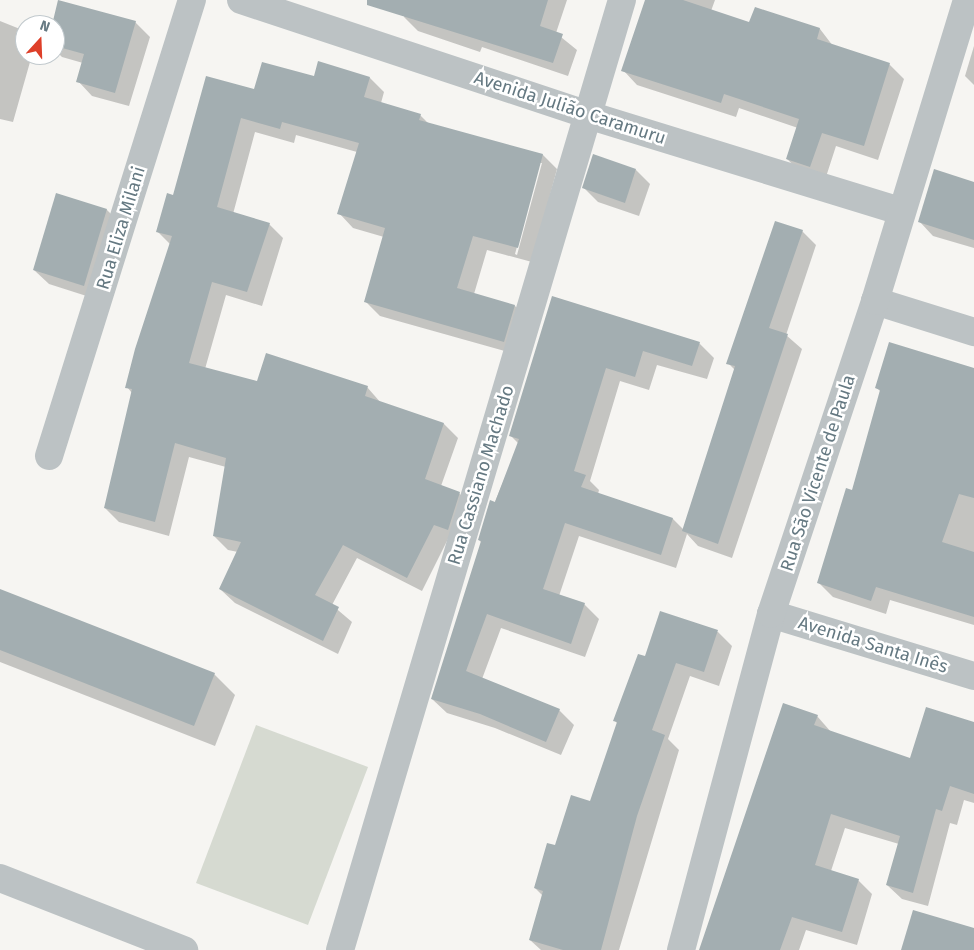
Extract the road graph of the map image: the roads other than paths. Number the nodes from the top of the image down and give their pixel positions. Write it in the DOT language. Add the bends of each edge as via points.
graph roads {
  1 [pos="192,0"];
  2 [pos="241,0"];
  3 [pos="622,0"];
  4 [pos="967,0"];
  5 [pos="588,115"];
  6 [pos="901,211"];
  7 [pos="875,301"];
  8 [pos="974,332"];
  9 [pos="49,456"];
  10 [pos="771,614"];
  11 [pos="974,676"];
  12 [pos="0,878"];
  13 [pos="184,950"];
  14 [pos="340,950"];
  15 [pos="681,950"];
  1 -- 9 [label="street, Rua Eliza Milani"];
  2 -- 5 [label="street, Avenida Julião Caramuru"];
  3 -- 5 [label="street, Rua Cassiano Machado"];
  4 -- 6 [label="street, Rua São Vicente de Paula"];
  5 -- 6 [label="street, Avenida Julião Caramuru"];
  5 -- 14 [label="street, Rua Cassiano Machado"];
  6 -- 7 [label="street, Rua São Vicente de Paula"];
  7 -- 8 [label="street"];
  7 -- 10 [label="street, Rua São Vicente de Paula"];
  10 -- 11 [label="street, Avenida Santa Inês"];
  10 -- 15 [label="street, Rua São Vicente de Paula"];
  12 -- 13 [label="street"];
}
